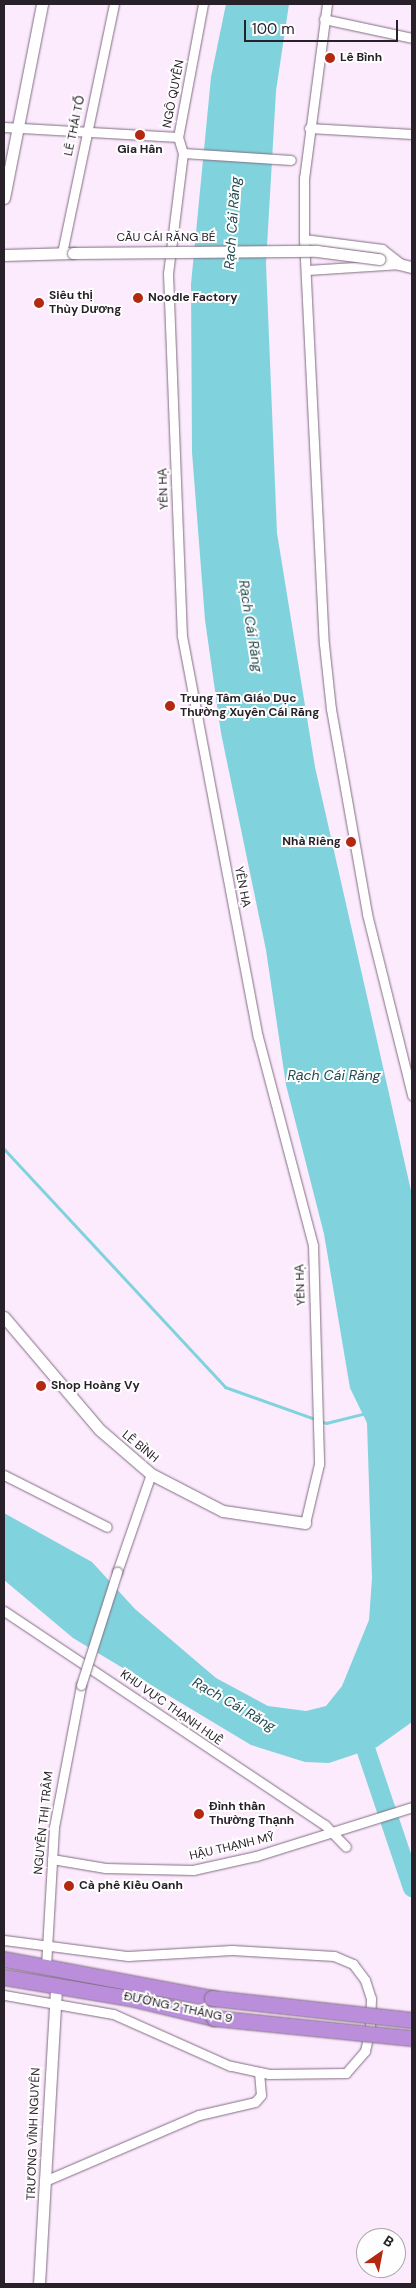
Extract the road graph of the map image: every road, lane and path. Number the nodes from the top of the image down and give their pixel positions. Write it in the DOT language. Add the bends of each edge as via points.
graph roads {
  1 [pos="42,4"];
  2 [pos="114,4"];
  3 [pos="203,4"];
  4 [pos="327,4"];
  5 [pos="324,19"];
  6 [pos="412,38"];
  7 [pos="4,127"];
  8 [pos="19,128"];
  9 [pos="87,128"];
  10 [pos="309,128"];
  11 [pos="412,134"];
  12 [pos="178,137"];
  13 [pos="182,154"];
  14 [pos="291,160"];
  15 [pos="4,198"];
  16 [pos="304,239"];
  17 [pos="174,250"];
  18 [pos="67,253"];
  19 [pos="4,255"];
  20 [pos="407,266"];
  21 [pos="307,270"];
  22 [pos="412,1095"];
  23 [pos="4,1317"];
  24 [pos="151,1474"];
  25 [pos="4,1475"];
  26 [pos="304,1523"];
  27 [pos="107,1527"];
  28 [pos="4,1611"];
  29 [pos="412,1807"];
  30 [pos="334,1832"];
  31 [pos="346,1848"];
  32 [pos="52,1859"];
  33 [pos="6,1943"];
  34 [pos="47,1946"];
  35 [pos="4,1959"];
  36 [pos="46,1966"];
  37 [pos="4,1976"];
  38 [pos="56,1985"];
  39 [pos="4,1994"];
  40 [pos="106,1994"];
  41 [pos="54,2004"];
  42 [pos="87,2007"];
  43 [pos="412,2020"];
  44 [pos="412,2038"];
  45 [pos="259,2072"];
  46 [pos="47,2180"];
  47 [pos="40,2284"];
  1 -- 8 [label="street"];
  2 -- 9 [label="street, LÊ THÁI TỔ"];
  3 -- 12 [label="street, NGÔ QUYỀN"];
  4 -- 5 [label="street"];
  5 -- 6 [label="street"];
  5 -- 10 [label="street"];
  7 -- 8 [label="street"];
  8 -- 9 [label="street"];
  8 -- 15 [label="street"];
  9 -- 12 [label="street"];
  9 -- 18 [label="street, LÊ THÁI TỔ"];
  10 -- 11 [label="street"];
  10 -- 16 [label="street"];
  12 -- 13 [label="street, NGÔ QUYỀN"];
  13 -- 14 [label="street"];
  13 -- 17 [label="street, NGÔ QUYỀN"];
  16 -- 20 [label="street" via="382,249"];
  16 -- 21 [label="street"];
  17 -- 26 [label="street, YÊN HẠ" via="168,273 182,636 258,1037 312,1245 319,1464"];
  18 -- 19 [label="street, CẦU CÁI RĂNG BÉ"];
  18 -- 20 [label="street, CẦU CÁI RĂNG BÉ, bridge" via="317,252 379,259"];
  20 -- 21 [label="street"];
  21 -- 22 [label="street" via="307,355 331,709 367,914"];
  23 -- 24 [label="street, LÊ BÌNH" via="100,1430"];
  24 -- 26 [label="street, LÊ BÌNH" via="223,1511"];
  24 -- 32 [label="street, NGUYỄN THỊ TRÂM, bridge" via="80,1684 62,1766"];
  25 -- 27 [label="street"];
  28 -- 30 [label="street, KHU VỰC THẠNH HUỀ"];
  29 -- 30 [label="street, HẬU THẠNH MỸ"];
  30 -- 31 [label="street, KHU VỰC THẠNH HUỀ"];
  30 -- 32 [label="street, HẬU THẠNH MỸ" via="193,1870 105,1868"];
  32 -- 34 [label="street, NGUYỄN THỊ TRÂM"];
  33 -- 34 [label="street"];
  34 -- 36 [label="street, NGUYỄN THỊ TRÂM"];
  34 -- 45 [label="street" via="128,1956 309,1952 353,1964 371,1998 365,2051 357,2063 346,2072 325,2076"];
  35 -- 36 [label="highway, ĐƯỜNG 2 THÁNG 9"];
  36 -- 43 [label="highway, ĐƯỜNG 2 THÁNG 9, bridge" via="212,1998"];
  37 -- 38 [label="highway, ĐƯỜNG 2 THÁNG 9"];
  38 -- 40 [label="highway, ĐƯỜNG 2 THÁNG 9"];
  38 -- 41 [label="street, TRƯƠNG VĨNH NGUYÊN"];
  39 -- 41 [label="street"];
  40 -- 42 [label="street"];
  40 -- 44 [label="highway, ĐƯỜNG 2 THÁNG 9, bridge" via="214,2018"];
  41 -- 42 [label="street"];
  41 -- 46 [label="street, TRƯƠNG VĨNH NGUYÊN"];
  42 -- 45 [label="street" via="230,2066"];
  45 -- 46 [label="street" via="261,2095 255,2102 198,2115"];
  46 -- 47 [label="street, TRƯƠNG VĨNH NGUYÊN"];
}
